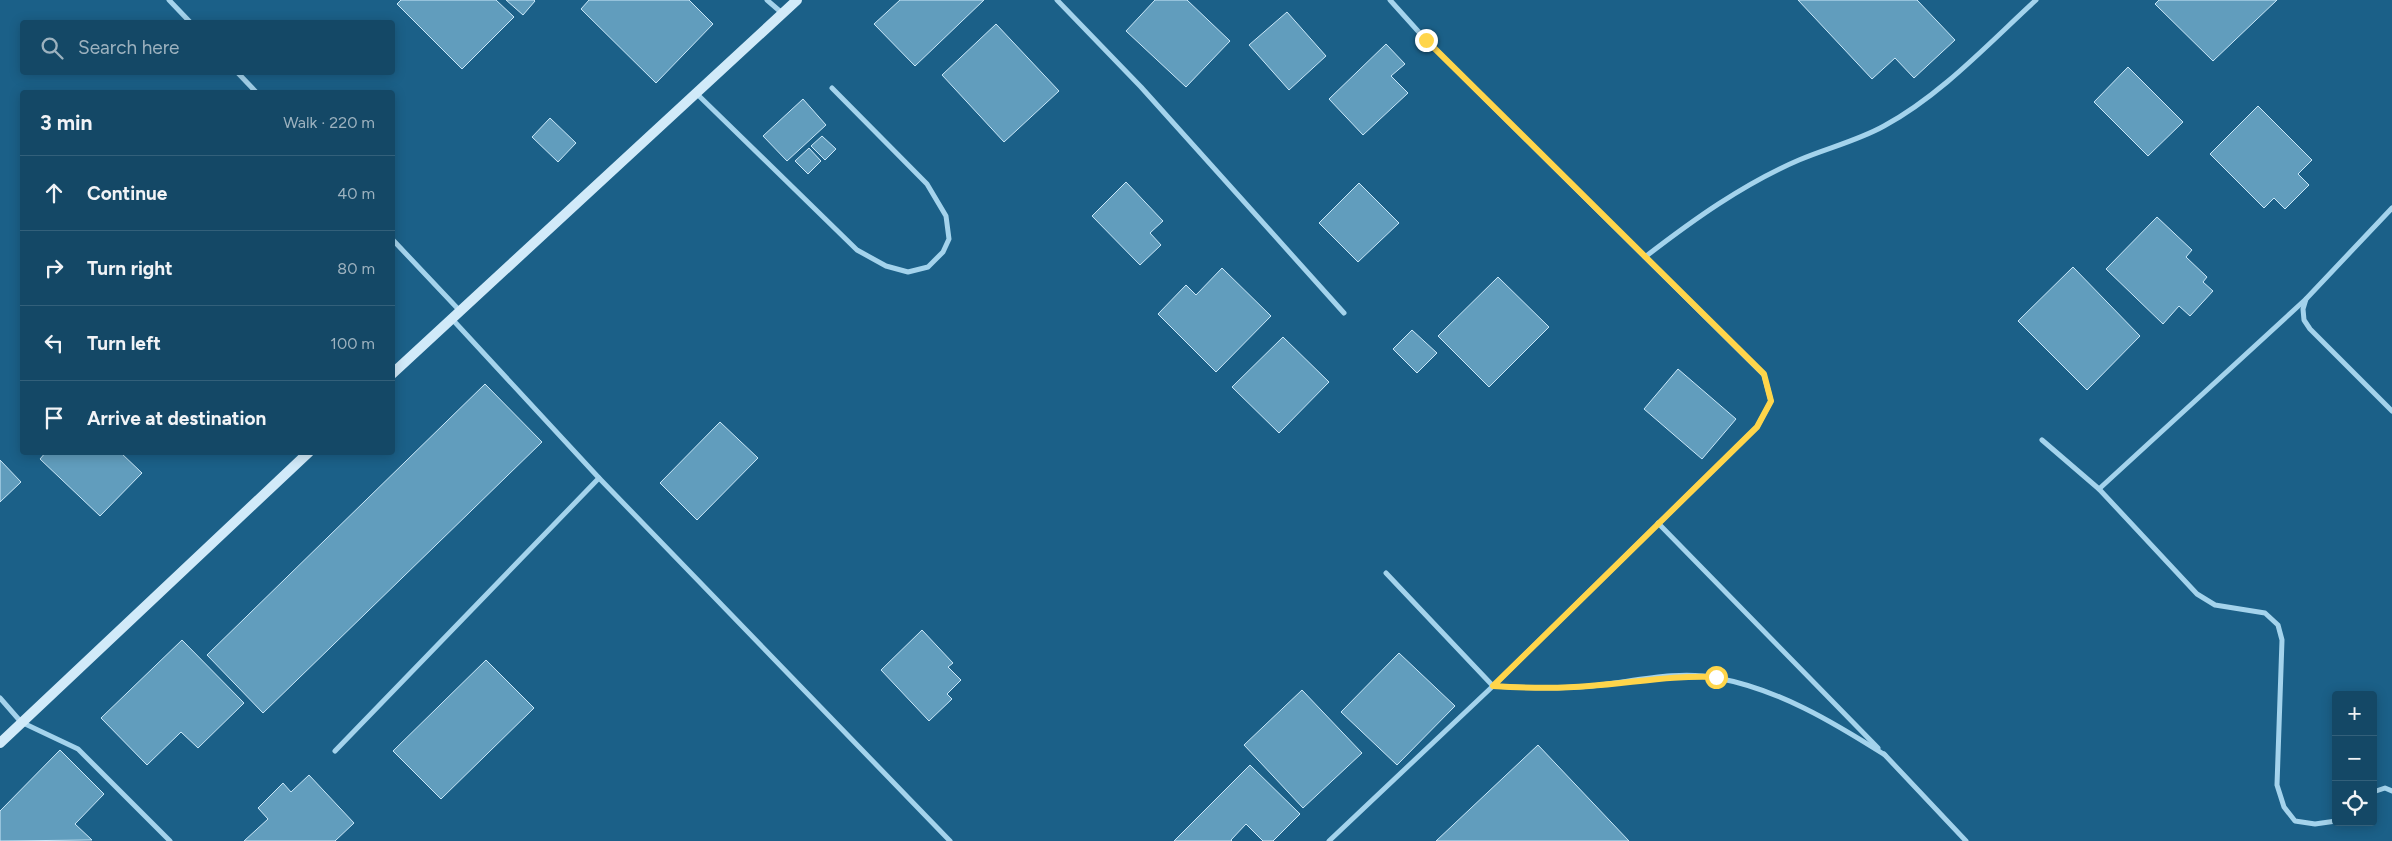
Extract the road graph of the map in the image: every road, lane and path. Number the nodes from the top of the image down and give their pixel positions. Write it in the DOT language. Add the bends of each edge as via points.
graph roads {
  1 [pos="169,0"];
  2 [pos="767,0"];
  3 [pos="797,0"];
  4 [pos="1057,0"];
  5 [pos="1390,0"];
  6 [pos="2036,0"];
  7 [pos="782,14"];
  8 [pos="188,20"];
  9 [pos="240,75"];
  10 [pos="832,88"];
  11 [pos="254,90"];
  12 [pos="696,93"];
  13 [pos="2392,208"];
  14 [pos="395,242"];
  15 [pos="1645,257"];
  16 [pos="2306,299"];
  17 [pos="460,311"];
  18 [pos="1344,313"];
  19 [pos="451,319"];
  20 [pos="395,371"];
  21 [pos="2392,411"];
  22 [pos="2042,440"];
  23 [pos="306,455"];
  24 [pos="599,478"];
  25 [pos="2099,489"];
  26 [pos="1658,523"];
  27 [pos="1386,573"];
  28 [pos="1493,686"];
  29 [pos="0,698"];
  30 [pos="21,722"];
  31 [pos="0,743"];
  32 [pos="335,751"];
  33 [pos="1885,755"];
  34 [pos="2377,791"];
  35 [pos="2392,791"];
  36 [pos="2332,822"];
  37 [pos="170,841"];
  38 [pos="950,841"];
  39 [pos="1329,841"];
  40 [pos="1966,841"];
  1 -- 8 [label="street"];
  2 -- 7 [label="street"];
  3 -- 7 [label="main road"];
  4 -- 18 [label="street" via="1141,87"];
  5 -- 15 [label="street" via="1426,40"];
  6 -- 15 [label="street" via="1958,72 1886,126 1798,161 1753,184 1699,216"];
  7 -- 12 [label="main road"];
  9 -- 11 [label="street"];
  10 -- 12 [label="street" via="927,184 946,216 949,239 943,252 928,266 908,272 886,266 858,250"];
  12 -- 17 [label="main road"];
  13 -- 16 [label="street"];
  14 -- 17 [label="street"];
  15 -- 26 [label="street" via="1764,374 1771,401 1757,427"];
  16 -- 21 [label="street" via="2304,320 2310,328"];
  16 -- 25 [label="street"];
  17 -- 19 [label="main road"];
  19 -- 20 [label="main road"];
  19 -- 24 [label="street"];
  22 -- 25 [label="street"];
  23 -- 30 [label="main road"];
  24 -- 32 [label="street"];
  24 -- 38 [label="street"];
  25 -- 36 [label="street" via="2197,594 2215,605 2265,613 2278,625 2282,640 2277,785 2284,808 2295,821 2315,824"];
  26 -- 28 [label="street"];
  26 -- 33 [label="street"];
  27 -- 28 [label="street"];
  28 -- 33 [label="street" via="1541,689 1686,676 1716,677 1751,686 1825,717"];
  28 -- 39 [label="street"];
  29 -- 30 [label="street"];
  30 -- 31 [label="main road"];
  30 -- 37 [label="street" via="78,749"];
  33 -- 40 [label="street"];
  34 -- 35 [label="street" via="2386,788"];
}
